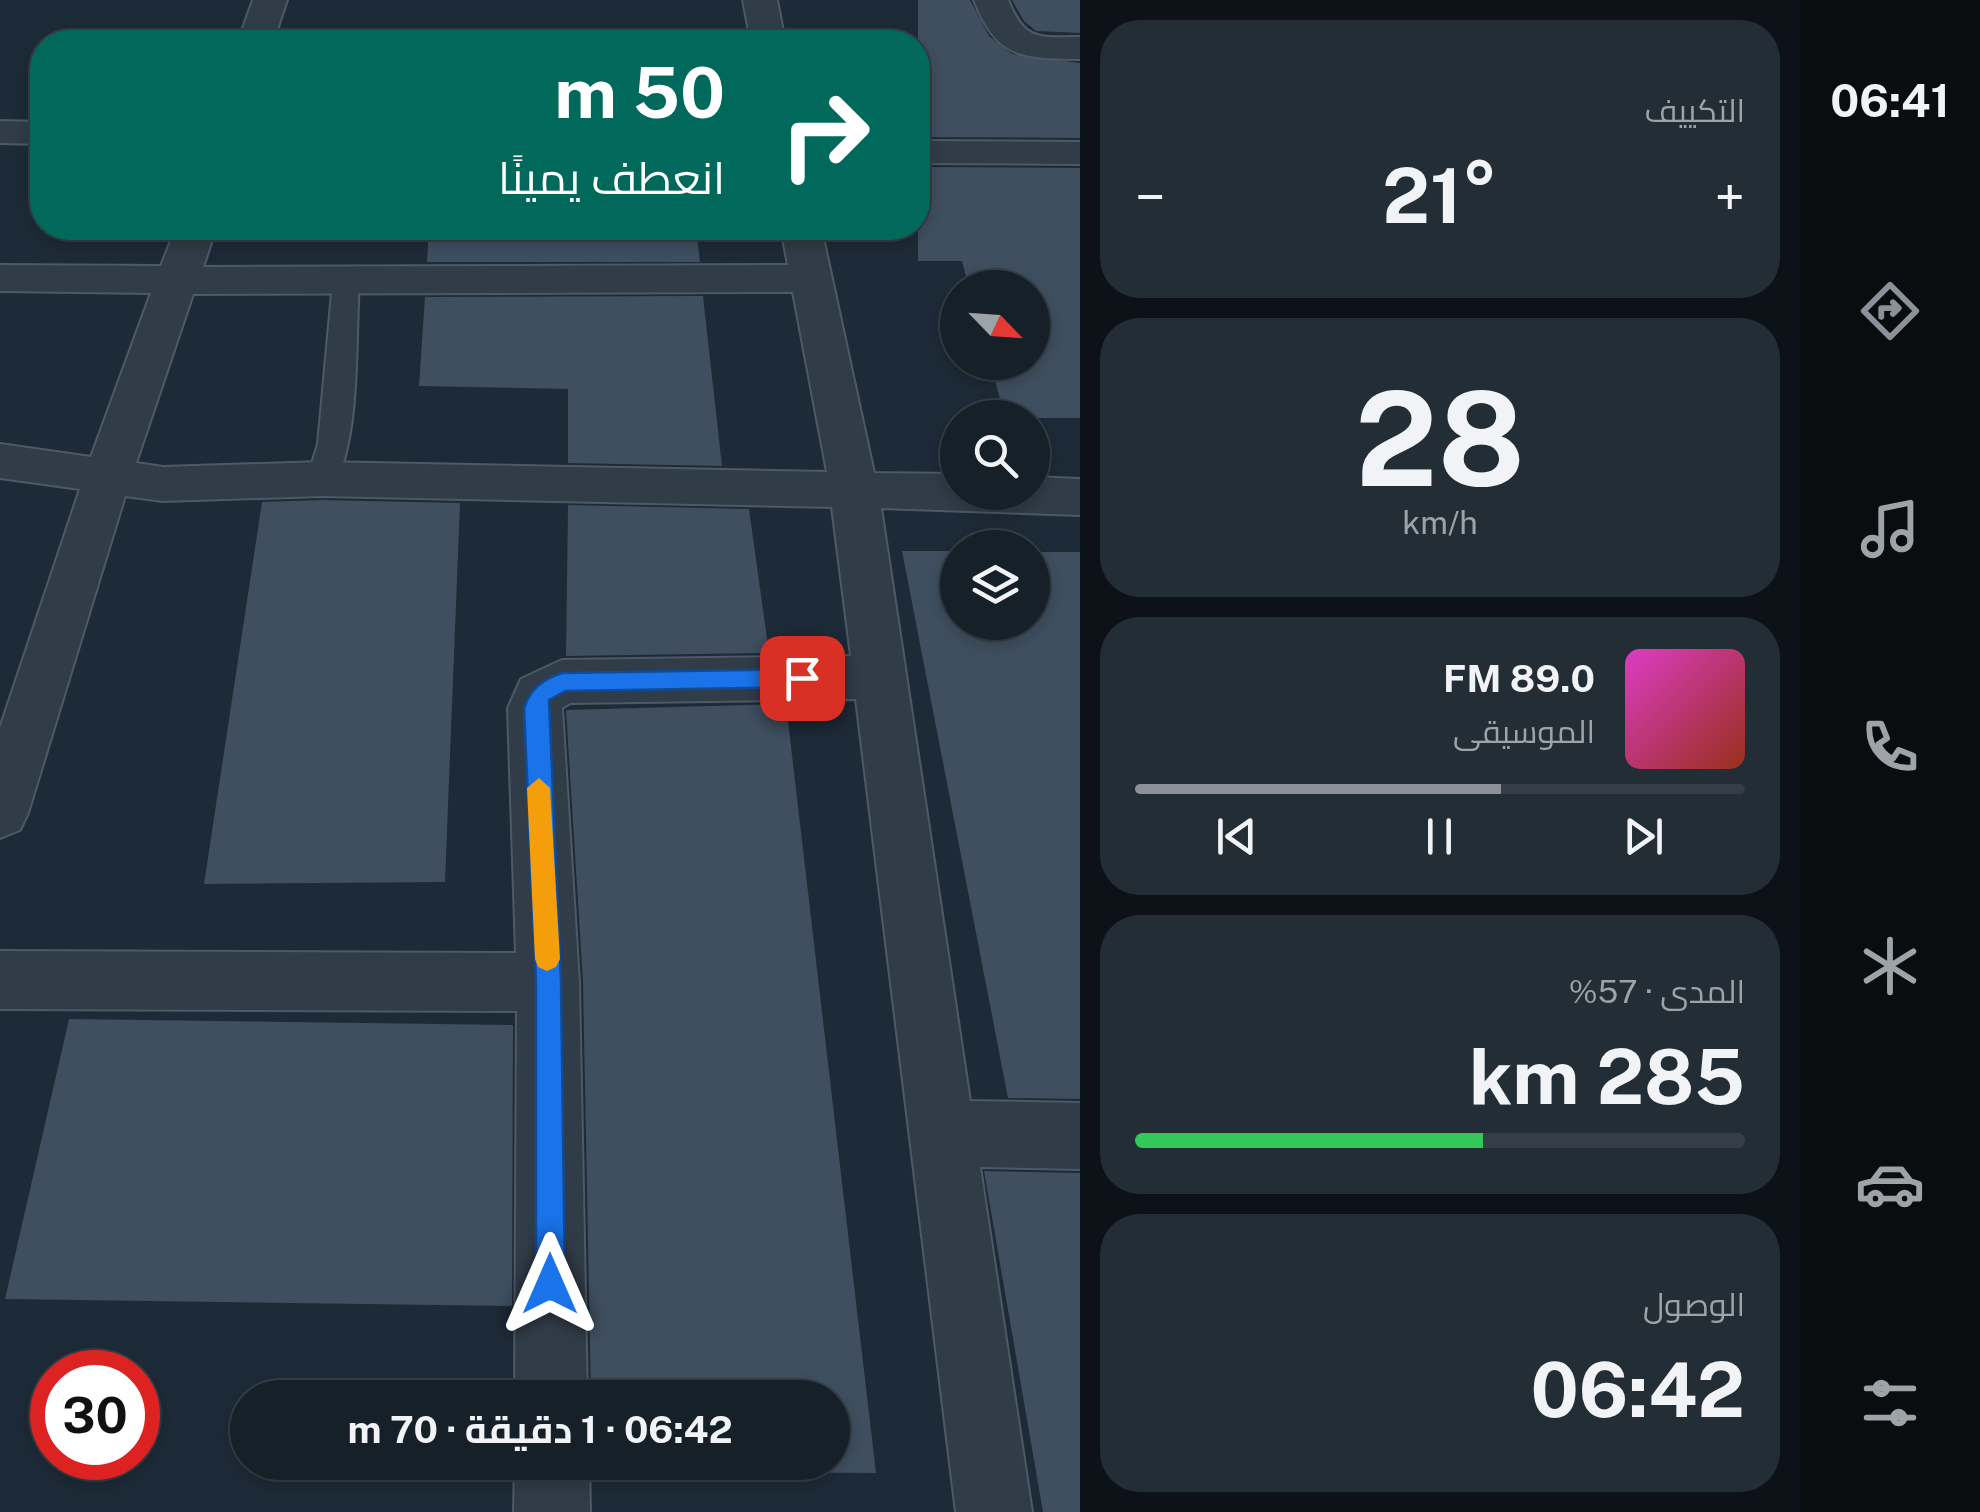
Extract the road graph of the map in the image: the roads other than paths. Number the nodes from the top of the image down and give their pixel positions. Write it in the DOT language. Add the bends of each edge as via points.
graph roads {
  1 [pos="270,0"];
  2 [pos="760,0"];
  3 [pos="990,0"];
  4 [pos="260,30"];
  5 [pos="766,30"];
  6 [pos="1080,48"];
  7 [pos="0,132"];
  8 [pos="30,133"];
  9 [pos="930,152"];
  10 [pos="1080,153"];
  11 [pos="192,240"];
  12 [pos="805,253"];
  13 [pos="0,278"];
  14 [pos="180,280"];
  15 [pos="346,282"];
  16 [pos="0,461"];
  17 [pos="108,477"];
  18 [pos="322,479"];
  19 [pos="854,488"];
  20 [pos="940,491"];
  21 [pos="1050,496"];
  22 [pos="1080,497"];
  23 [pos="882,677"];
  24 [pos="0,813"];
  25 [pos="0,980"];
  26 [pos="548,982"];
  27 [pos="939,1133"];
  28 [pos="1080,1136"];
  29 [pos="551,1380"];
  30 [pos="552,1480"];
  31 [pos="552,1512"];
  32 [pos="994,1512"];
  1 -- 4 [label="street"];
  2 -- 5 [label="street"];
  3 -- 6 [label="street" via="1010,39"];
  7 -- 8 [label="street"];
  9 -- 10 [label="street"];
  11 -- 14 [label="street"];
  12 -- 15 [label="street"];
  12 -- 19 [label="street"];
  13 -- 14 [label="street"];
  14 -- 15 [label="street"];
  14 -- 17 [label="street"];
  15 -- 18 [label="lane" via="334,444"];
  16 -- 17 [label="street"];
  17 -- 18 [label="street" via="164,484"];
  17 -- 24 [label="street"];
  18 -- 19 [label="street"];
  19 -- 20 [label="street"];
  19 -- 23 [label="street"];
  21 -- 22 [label="street"];
  23 -- 26 [label="street" via="549,686 535,708"];
  23 -- 27 [label="street"];
  25 -- 26 [label="street"];
  26 -- 29 [label="street"];
  27 -- 28 [label="street"];
  27 -- 32 [label="street"];
  30 -- 31 [label="street"];
}
